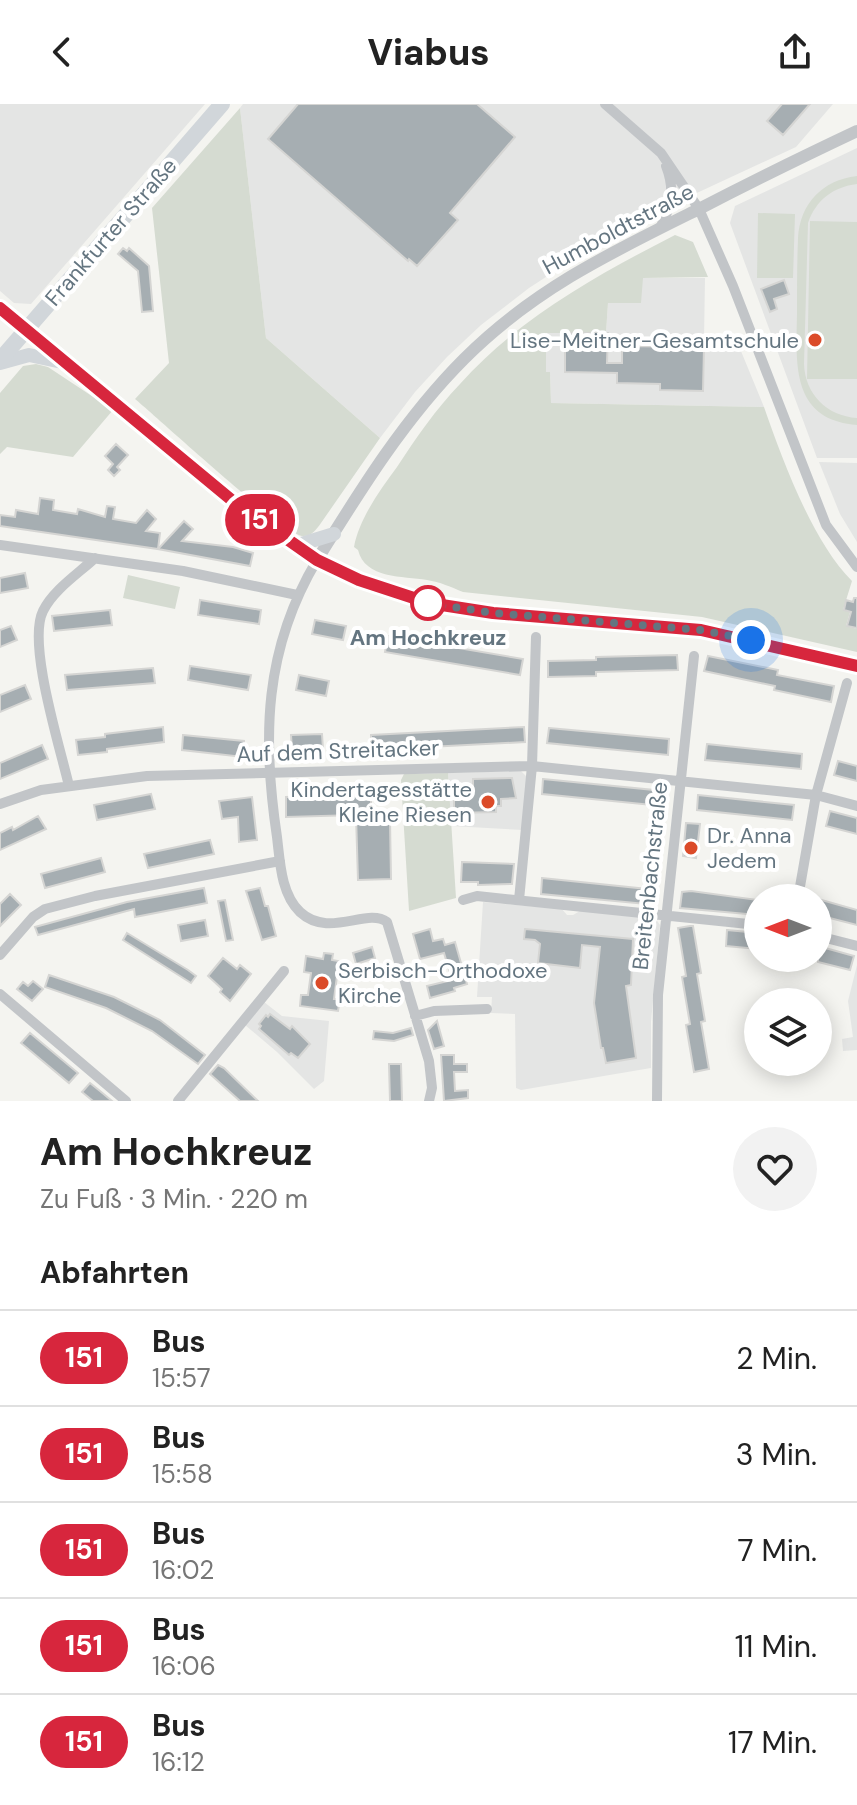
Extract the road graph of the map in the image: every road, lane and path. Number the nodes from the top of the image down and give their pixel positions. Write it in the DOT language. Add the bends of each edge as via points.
graph roads {
  1 [pos="222,104"];
  2 [pos="605,104"];
  3 [pos="857,131"];
  4 [pos="661,153"];
  5 [pos="699,209"];
  6 [pos="660,228"];
  7 [pos="0,307"];
  8 [pos="27,330"];
  9 [pos="0,361"];
  10 [pos="66,363"];
  11 [pos="334,534"];
  12 [pos="0,545"];
  13 [pos="295,546"];
  14 [pos="95,558"];
  15 [pos="317,560"];
  16 [pos="857,567"];
  17 [pos="297,595"];
  18 [pos="536,637"];
  19 [pos="694,656"];
  20 [pos="857,666"];
  21 [pos="847,683"];
  22 [pos="532,766"];
  23 [pos="270,773"];
  24 [pos="680,780"];
  25 [pos="69,786"];
  26 [pos="816,795"];
  27 [pos="0,804"];
  28 [pos="857,806"];
  29 [pos="280,861"];
  30 [pos="800,884"];
  31 [pos="463,900"];
  32 [pos="519,900"];
  33 [pos="667,915"];
  34 [pos="744,923"];
  35 [pos="832,940"];
  36 [pos="857,946"];
  37 [pos="0,955"];
  38 [pos="284,971"];
  39 [pos="0,994"];
  40 [pos="487,1009"];
  41 [pos="415,1016"];
  42 [pos="126,1101"];
  43 [pos="178,1101"];
  44 [pos="429,1101"];
  45 [pos="657,1101"];
  1 -- 8 [label="main road, Frankfurter Straße"];
  2 -- 4 [label="street"];
  3 -- 5 [label="street, Humboldtstraße"];
  4 -- 5 [label="street"];
  4 -- 6 [label="street" via="672,182 669,211"];
  5 -- 6 [label="street, Humboldtstraße"];
  5 -- 16 [label="street" via="819,510"];
  6 -- 11 [label="street, Humboldtstraße" via="545,291 464,359 398,437"];
  7 -- 8 [label="main road"];
  8 -- 9 [label="main road, Frankfurter Straße"];
  8 -- 10 [label="main road"];
  9 -- 10 [label="main road" via="29,355"];
  10 -- 13 [label="main road"];
  11 -- 13 [label="main road"];
  11 -- 15 [label="street, Humboldtstraße"];
  12 -- 14 [label="street"];
  13 -- 15 [label="main road"];
  14 -- 17 [label="street"];
  14 -- 25 [label="street" via="52,599 38,627"];
  15 -- 17 [label="street"];
  15 -- 20 [label="main road" via="429,603 701,630"];
  17 -- 23 [label="street" via="273,673"];
  18 -- 22 [label="street"];
  19 -- 24 [label="street, Breitenbachstraße"];
  21 -- 26 [label="street"];
  22 -- 23 [label="street, Auf dem Streitacker"];
  22 -- 24 [label="street, Auf dem Streitacker"];
  22 -- 32 [label="street"];
  23 -- 25 [label="street, Auf dem Streitacker" via="147,776"];
  23 -- 29 [label="street"];
  24 -- 26 [label="street, Auf dem Streitacker"];
  24 -- 33 [label="street, Breitenbachstraße"];
  25 -- 27 [label="street, Auf dem Streitacker"];
  26 -- 28 [label="street, Auf dem Streitacker"];
  26 -- 30 [label="street"];
  29 -- 37 [label="street" via="55,905 33,917"];
  29 -- 41 [label="street" via="297,909 318,922 378,917 387,922"];
  31 -- 32 [label="street"];
  32 -- 33 [label="street"];
  33 -- 34 [label="street"];
  33 -- 45 [label="street, Breitenbachstraße" via="658,995"];
  35 -- 36 [label="street"];
  38 -- 43 [label="street"];
  39 -- 42 [label="street"];
  40 -- 41 [label="street"];
  41 -- 44 [label="street" via="429,1061"];
}
